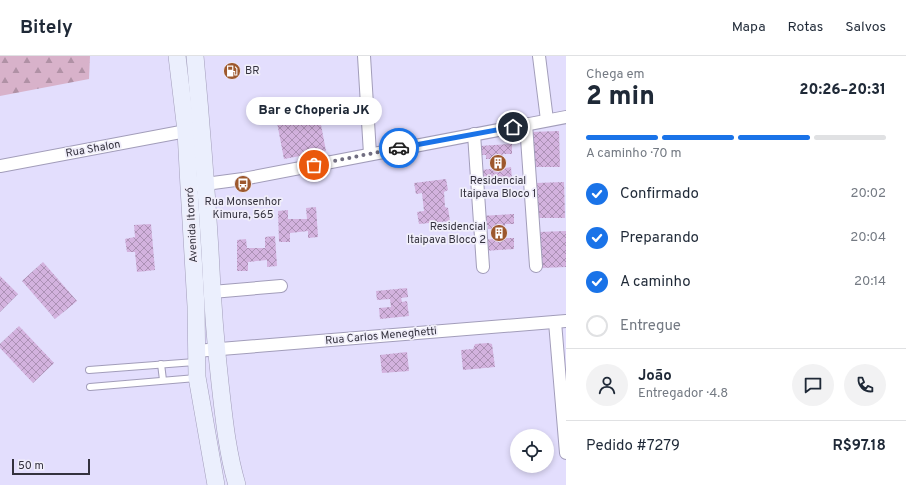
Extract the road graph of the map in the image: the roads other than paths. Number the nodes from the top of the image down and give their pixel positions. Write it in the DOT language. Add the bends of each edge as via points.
graph roads {
  1 [pos="177,56"];
  2 [pos="195,56"];
  3 [pos="364,56"];
  4 [pos="539,56"];
  5 [pos="566,117"];
  6 [pos="547,120"];
  7 [pos="526,124"];
  8 [pos="186,131"];
  9 [pos="474,134"];
  10 [pos="370,154"];
  11 [pos="0,166"];
  12 [pos="206,184"];
  13 [pos="189,187"];
  14 [pos="536,266"];
  15 [pos="483,267"];
  16 [pos="281,286"];
  17 [pos="212,292"];
  18 [pos="560,322"];
  19 [pos="217,350"];
  20 [pos="197,363"];
  21 [pos="161,364"];
  22 [pos="89,370"];
  23 [pos="163,380"];
  24 [pos="90,387"];
  25 [pos="566,448"];
  26 [pos="216,485"];
  27 [pos="237,485"];
  1 -- 8 [label="main road, Avenida Itororó"];
  2 -- 12 [label="main road, Avenida Itororó"];
  3 -- 10 [label="street"];
  4 -- 6 [label="street"];
  5 -- 6 [label="street"];
  6 -- 7 [label="street"];
  7 -- 9 [label="street"];
  7 -- 14 [label="street"];
  8 -- 11 [label="street, Rua Shalon"];
  8 -- 13 [label="main road, Avenida Itororó"];
  9 -- 10 [label="street"];
  9 -- 15 [label="street"];
  10 -- 12 [label="street"];
  12 -- 13 [label="street"];
  12 -- 17 [label="main road, Avenida Itororó"];
  13 -- 20 [label="main road, Avenida Itororó"];
  16 -- 17 [label="street"];
  17 -- 19 [label="main road, Avenida Itororó"];
  18 -- 19 [label="street, Rua Carlos Meneghetti"];
  18 -- 25 [label="street"];
  19 -- 20 [label="street, Rua Carlos Meneghetti"];
  19 -- 27 [label="main road, Avenida Itororó" via="230,461"];
  20 -- 21 [label="lane"];
  20 -- 23 [label="lane"];
  20 -- 26 [label="main road, Avenida Itororó"];
  21 -- 22 [label="lane"];
  21 -- 23 [label="lane"];
  23 -- 24 [label="lane"];
}
